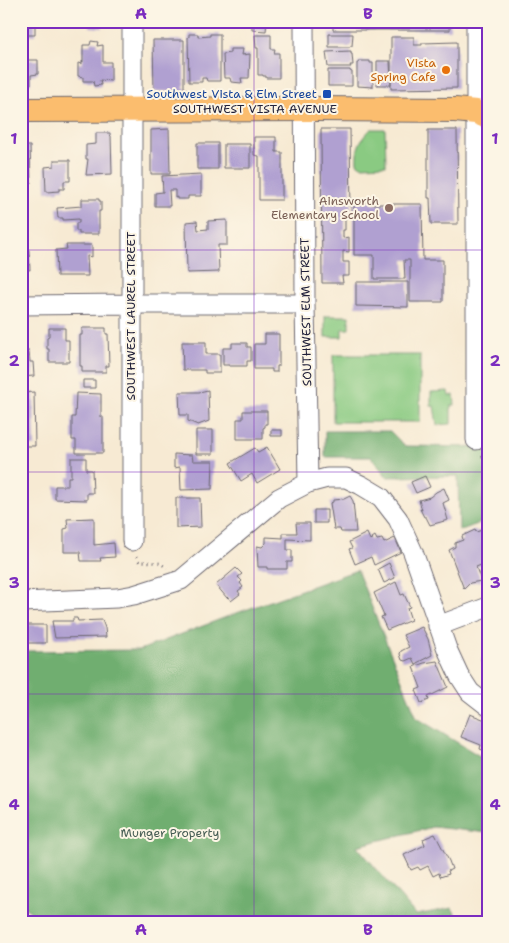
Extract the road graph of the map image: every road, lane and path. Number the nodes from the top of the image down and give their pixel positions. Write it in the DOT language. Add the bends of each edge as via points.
graph roads {
  1 [pos="132,21"];
  2 [pos="304,21"];
  3 [pos="476,21"];
  4 [pos="305,109"];
  5 [pos="21,110"];
  6 [pos="131,110"];
  7 [pos="482,114"];
  8 [pos="132,304"];
  9 [pos="305,304"];
  10 [pos="21,305"];
  11 [pos="478,446"];
  12 [pos="488,466"];
  13 [pos="308,483"];
  14 [pos="132,541"];
  15 [pos="181,580"];
  16 [pos="21,602"];
  17 [pos="488,607"];
  18 [pos="438,626"];
  19 [pos="488,706"];
  1 -- 6 [label="street, SOUTHWEST LAUREL STREET"];
  2 -- 4 [label="street, SOUTHWEST ELM STREET"];
  3 -- 7 [label="street"];
  4 -- 6 [label="main road, SOUTHWEST VISTA AVENUE"];
  4 -- 7 [label="main road, SOUTHWEST VISTA AVENUE" via="455,110"];
  4 -- 9 [label="street, SOUTHWEST ELM STREET"];
  5 -- 6 [label="main road, SOUTHWEST VISTA AVENUE"];
  6 -- 8 [label="street, SOUTHWEST LAUREL STREET"];
  7 -- 11 [label="street"];
  8 -- 9 [label="street"];
  8 -- 10 [label="street"];
  8 -- 14 [label="street, SOUTHWEST LAUREL STREET"];
  9 -- 13 [label="street, SOUTHWEST ELM STREET"];
  11 -- 12 [label="path"];
  13 -- 15 [label="street" via="279,498"];
  13 -- 18 [label="street" via="346,478 381,497 398,519 413,552"];
  14 -- 15 [label="path" via="139,561 160,563"];
  15 -- 16 [label="street" via="117,598"];
  17 -- 18 [label="street"];
  18 -- 19 [label="street" via="459,675 470,692"];
}
